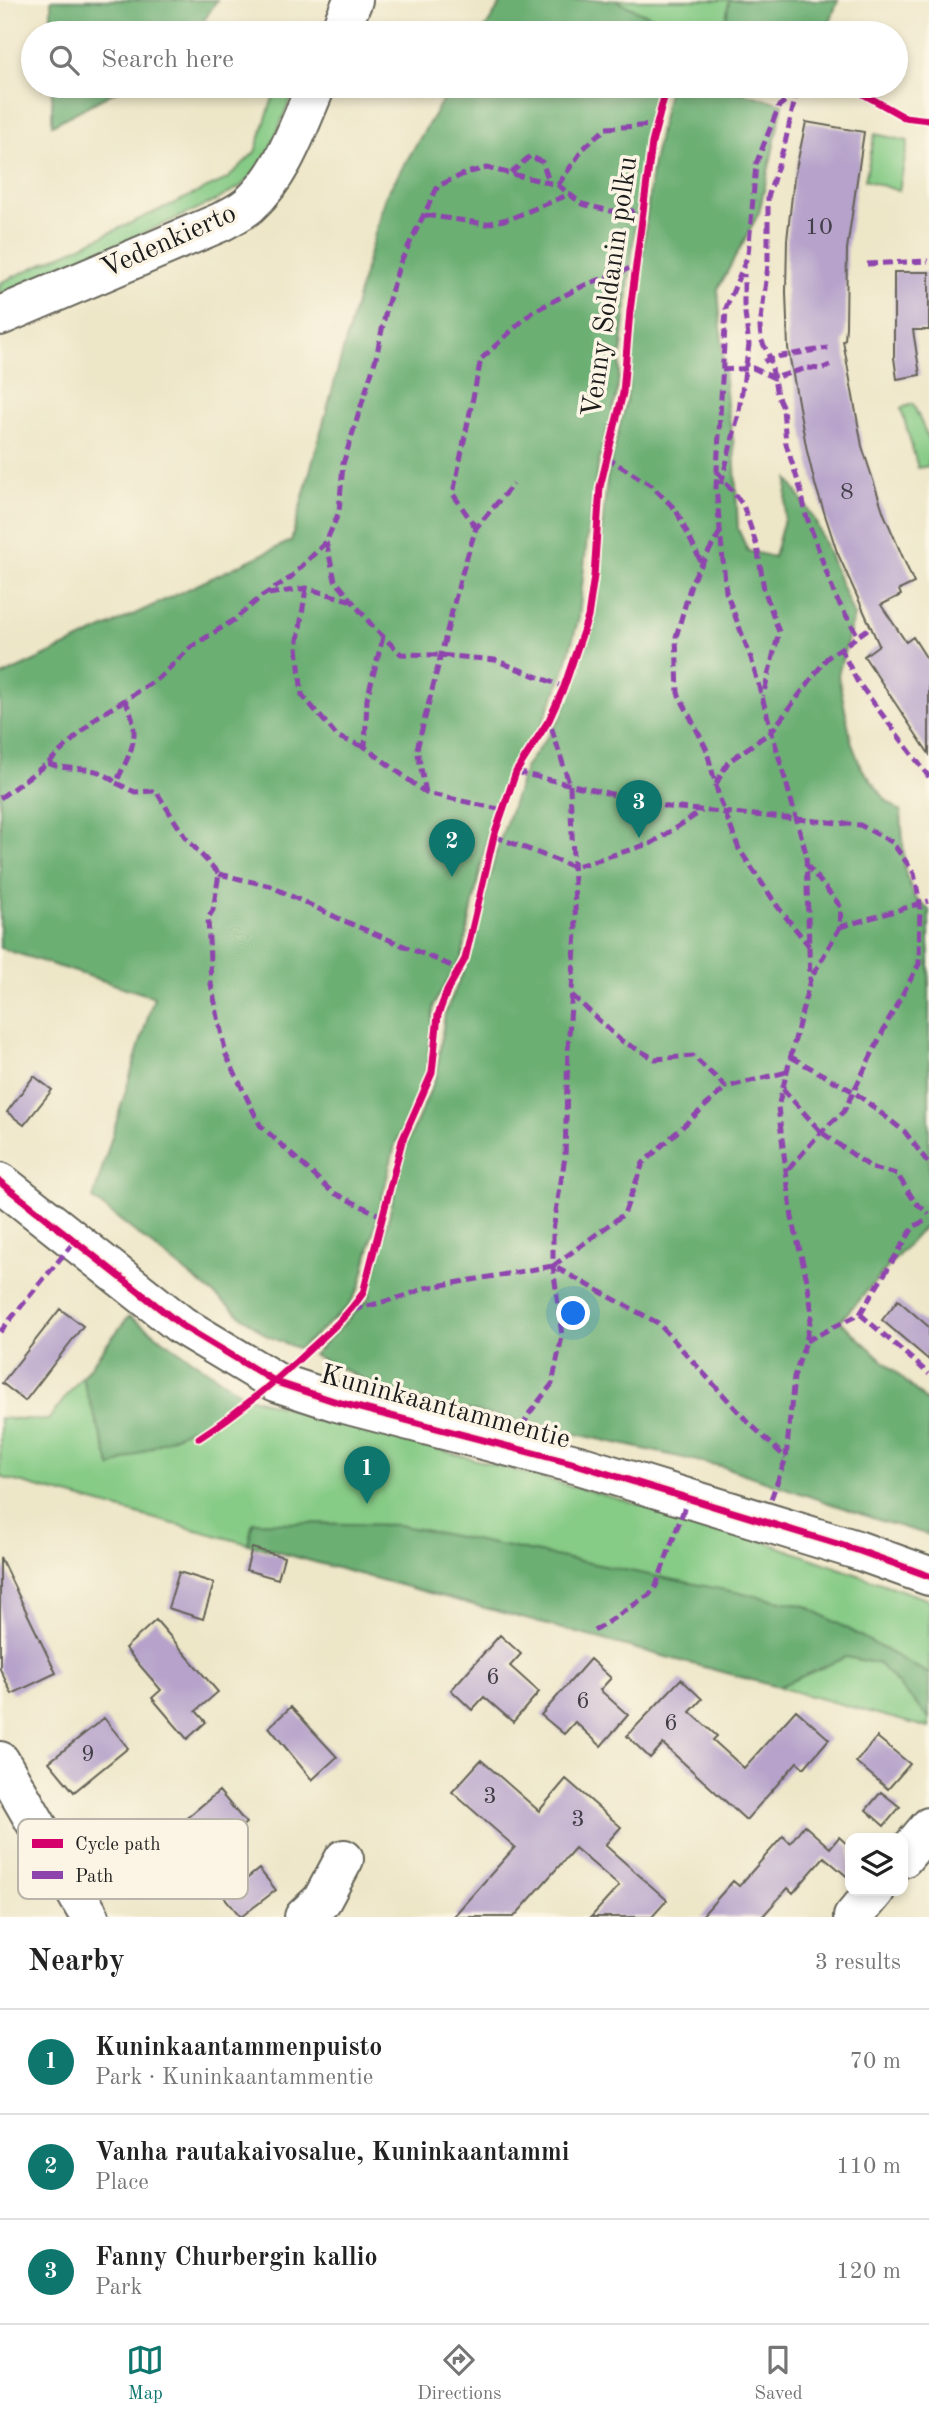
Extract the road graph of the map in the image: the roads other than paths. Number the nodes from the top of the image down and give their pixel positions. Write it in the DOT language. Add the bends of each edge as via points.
graph roads {
  1 [pos="354,0"];
  2 [pos="344,21"];
  3 [pos="311,98"];
  4 [pos="0,317"];
  5 [pos="0,1182"];
  6 [pos="929,1576"];
  7 [pos="0,1761"];
  8 [pos="33,1819"];
  9 [pos="929,1827"];
  10 [pos="908,1852"];
  11 [pos="344,1859"];
  12 [pos="871,1896"];
  13 [pos="80,1899"];
  14 [pos="90,1917"];
  15 [pos="304,1917"];
  16 [pos="853,1917"];
  1 -- 2 [label="street"];
  3 -- 4 [label="street, Vedenkierto" via="286,156 269,184 247,207"];
  5 -- 6 [label="street, Kuninkaantammentie" via="181,1325 276,1382 579,1465"];
  7 -- 8 [label="street"];
  9 -- 10 [label="street"];
  11 -- 15 [label="street" via="322,1900"];
  12 -- 16 [label="street"];
  13 -- 14 [label="street"];
}
